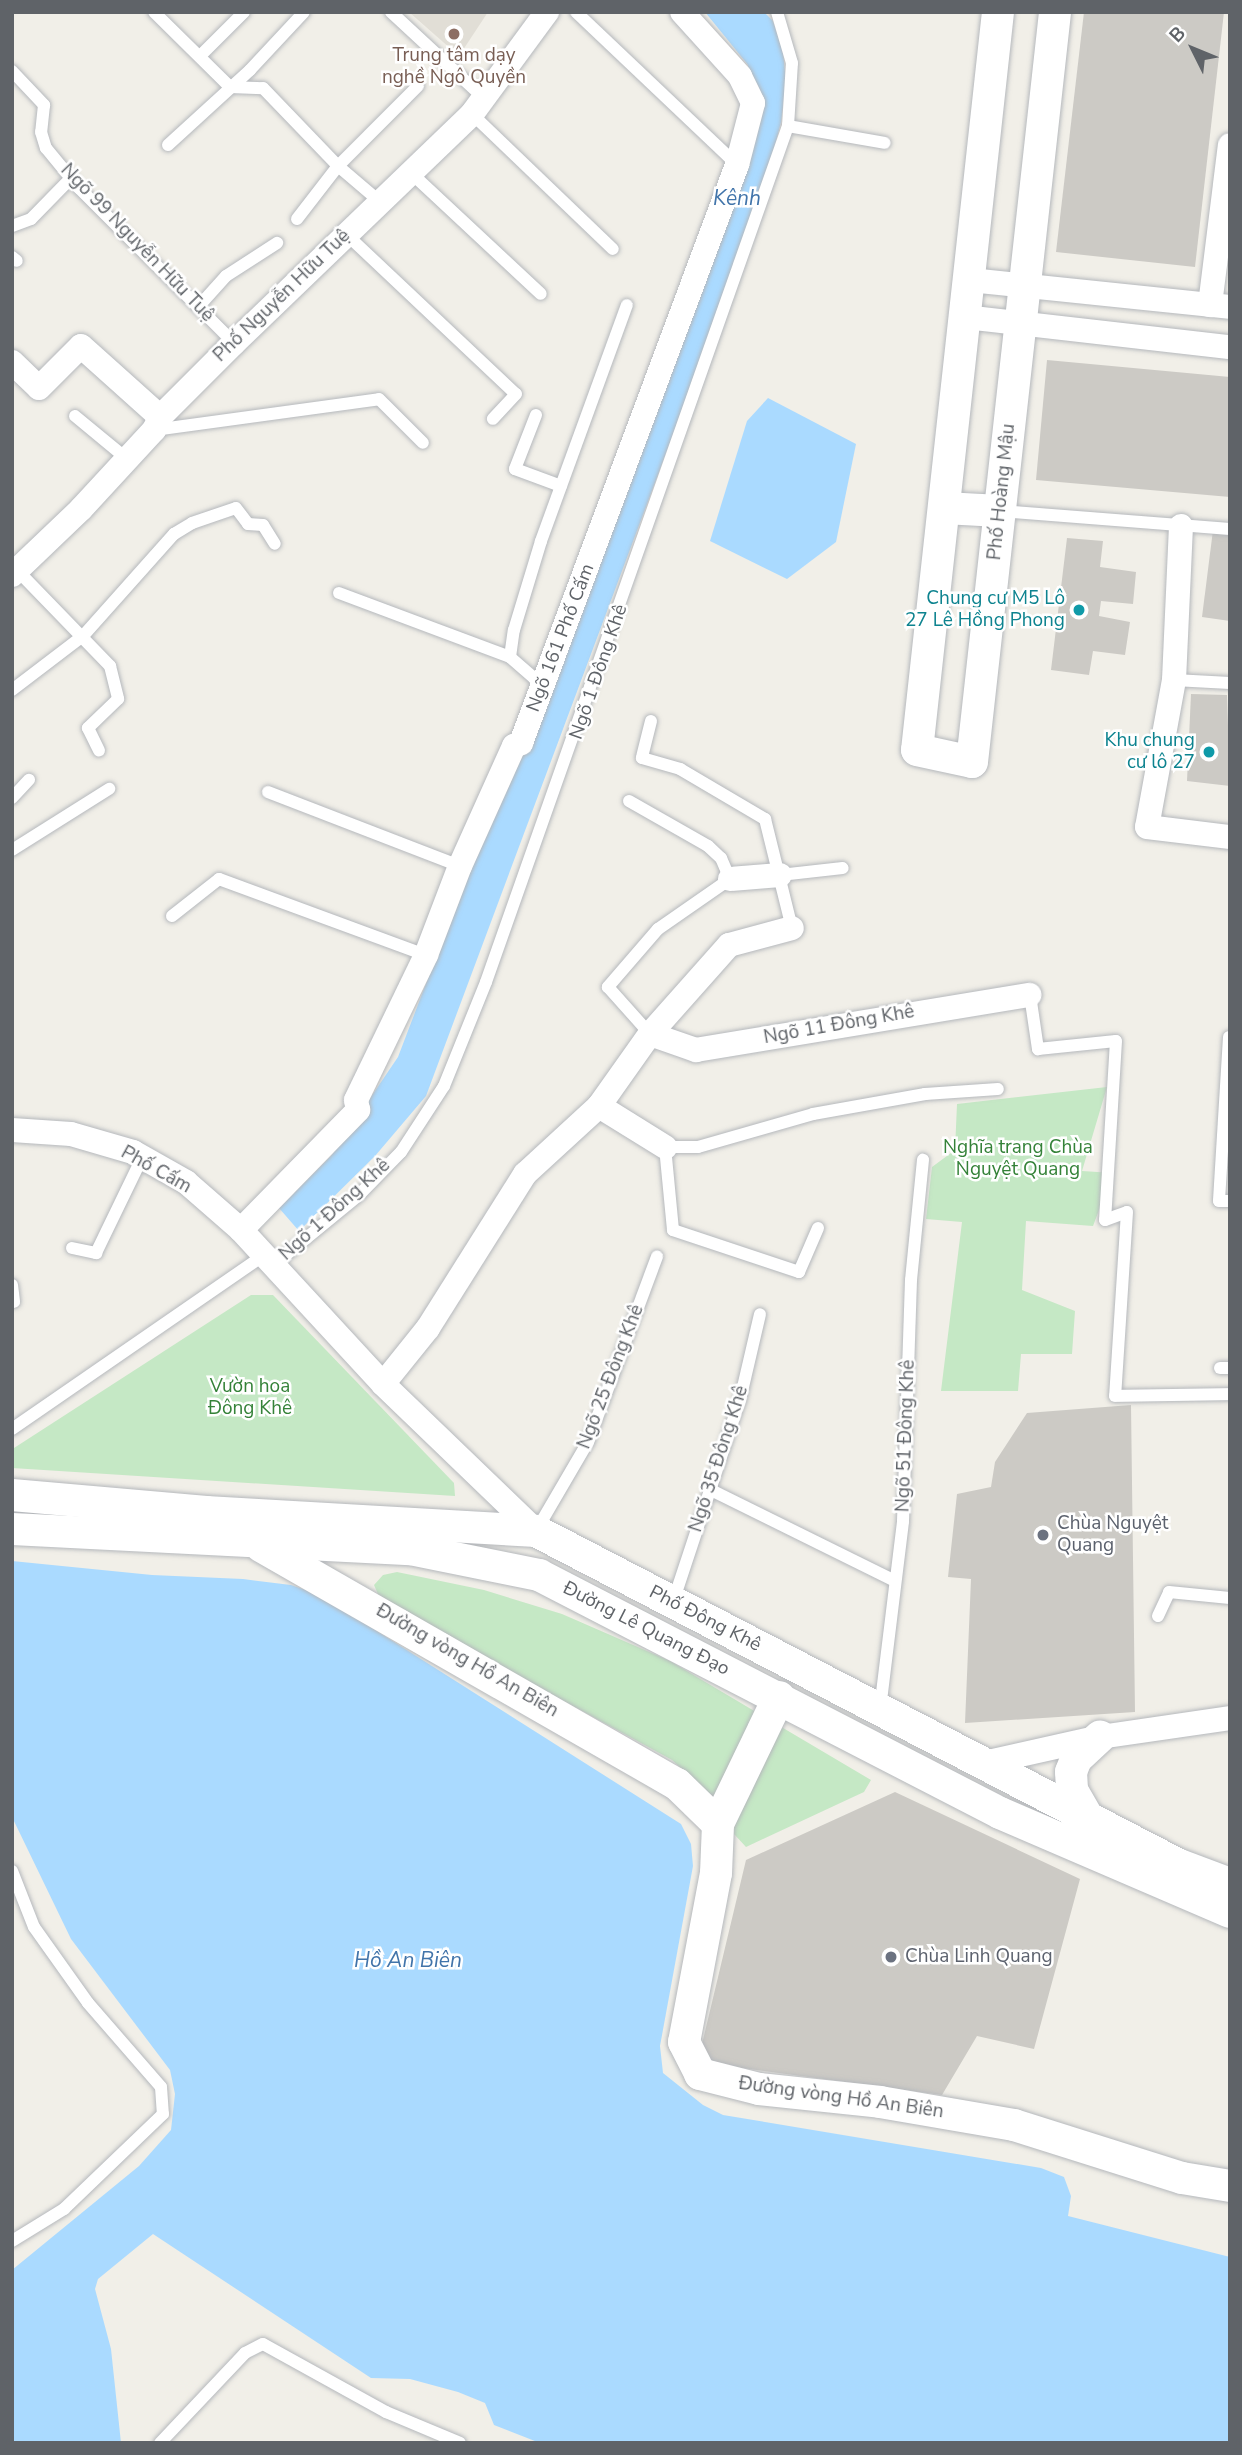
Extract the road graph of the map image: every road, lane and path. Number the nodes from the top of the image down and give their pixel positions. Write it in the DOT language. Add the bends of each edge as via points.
graph roads {
  1 [pos="154,12"];
  2 [pos="244,12"];
  3 [pos="304,12"];
  4 [pos="391,12"];
  5 [pos="547,12"];
  6 [pos="576,12"];
  7 [pos="682,12"];
  8 [pos="777,12"];
  9 [pos="998,12"];
  10 [pos="1055,12"];
  11 [pos="200,56"];
  12 [pos="12,71"];
  13 [pos="418,86"];
  14 [pos="230,87"];
  15 [pos="478,106"];
  16 [pos="788,126"];
  17 [pos="885,143"];
  18 [pos="168,145"];
  19 [pos="1230,145"];
  20 [pos="737,165"];
  21 [pos="338,166"];
  22 [pos="408,170"];
  23 [pos="71,178"];
  24 [pos="378,201"];
  25 [pos="297,219"];
  26 [pos="12,226"];
  27 [pos="346,234"];
  28 [pos="277,243"];
  29 [pos="613,249"];
  30 [pos="970,280"];
  31 [pos="1025,286"];
  32 [pos="541,294"];
  33 [pos="627,305"];
  34 [pos="199,306"];
  35 [pos="1220,306"];
  36 [pos="965,317"];
  37 [pos="1021,323"];
  38 [pos="234,343"];
  39 [pos="1230,347"];
  40 [pos="12,362"];
  41 [pos="536,415"];
  42 [pos="75,416"];
  43 [pos="494,419"];
  44 [pos="157,424"];
  45 [pos="423,443"];
  46 [pos="127,459"];
  47 [pos="561,486"];
  48 [pos="944,508"];
  49 [pos="1000,511"];
  50 [pos="1181,526"];
  51 [pos="1230,529"];
  52 [pos="275,544"];
  53 [pos="15,573"];
  54 [pos="339,593"];
  55 [pos="83,636"];
  56 [pos="510,657"];
  57 [pos="547,673"];
  58 [pos="1174,680"];
  59 [pos="1230,683"];
  60 [pos="12,690"];
  61 [pos="651,721"];
  62 [pos="99,751"];
  63 [pos="29,780"];
  64 [pos="109,789"];
  65 [pos="268,792"];
  66 [pos="12,798"];
  67 [pos="629,801"];
  68 [pos="485,826"];
  69 [pos="1230,837"];
  70 [pos="12,850"];
  71 [pos="460,866"];
  72 [pos="843,869"];
  73 [pos="780,875"];
  74 [pos="730,879"];
  75 [pos="172,916"];
  76 [pos="792,928"];
  77 [pos="433,958"];
  78 [pos="1030,995"];
  79 [pos="650,1034"];
  80 [pos="1228,1037"];
  81 [pos="998,1089"];
  82 [pos="599,1106"];
  83 [pos="12,1130"];
  84 [pos="665,1147"];
  85 [pos="142,1158"];
  86 [pos="923,1160"];
  87 [pos="1230,1201"];
  88 [pos="818,1228"];
  89 [pos="242,1230"];
  90 [pos="72,1248"];
  91 [pos="657,1256"];
  92 [pos="267,1262"];
  93 [pos="12,1285"];
  94 [pos="15,1302"];
  95 [pos="760,1314"];
  96 [pos="383,1384"];
  97 [pos="1230,1394"];
  98 [pos="12,1429"];
  99 [pos="711,1490"];
  100 [pos="12,1495"];
  101 [pos="206,1512"];
  102 [pos="12,1529"];
  103 [pos="536,1531"];
  104 [pos="255,1542"];
  105 [pos="539,1575"];
  106 [pos="893,1580"];
  107 [pos="1230,1598"];
  108 [pos="673,1602"];
  109 [pos="1158,1616"];
  110 [pos="779,1697"];
  111 [pos="880,1710"];
  112 [pos="1230,1718"];
  113 [pos="1100,1737"];
  114 [pos="984,1763"];
  115 [pos="965,1796"];
  116 [pos="1088,1818"];
  117 [pos="718,1824"];
  118 [pos="12,1871"];
  119 [pos="1230,1884"];
  120 [pos="1230,1912"];
  121 [pos="1230,2186"];
  122 [pos="12,2241"];
  123 [pos="160,2443"];
  124 [pos="460,2443"];
  1 -- 11 [label="lane"];
  2 -- 11 [label="lane"];
  3 -- 14 [label="lane"];
  4 -- 15 [label="lane"];
  5 -- 15 [label="street, Phố Nguyễn Hữu Tuệ"];
  6 -- 20 [label="lane"];
  7 -- 20 [label="street, Ngõ 161 Phố Cấm" via="740,76 753,103"];
  8 -- 16 [label="lane, Ngõ 1 Đông Khê" via="793,63"];
  9 -- 30 [label="street, Phố Hoàng Mậu"];
  10 -- 31 [label="street, Phố Hoàng Mậu"];
  11 -- 14 [label="lane"];
  12 -- 23 [label="lane, Ngõ 99 Nguyễn Hữu Tuệ" via="44,105 41,132 46,148"];
  13 -- 21 [label="lane"];
  14 -- 18 [label="lane"];
  14 -- 21 [label="lane" via="263,88"];
  15 -- 22 [label="street, Phố Nguyễn Hữu Tuệ"];
  15 -- 29 [label="lane"];
  16 -- 17 [label="lane"];
  16 -- 92 [label="lane, Ngõ 1 Đông Khê" via="547,818 444,1086 401,1152 359,1195"];
  19 -- 35 [label="street"];
  20 -- 57 [label="street, Ngõ 161 Phố Cấm"];
  21 -- 24 [label="lane"];
  21 -- 25 [label="lane"];
  22 -- 24 [label="street, Phố Nguyễn Hữu Tuệ"];
  22 -- 32 [label="lane"];
  23 -- 26 [label="lane" via="31,219"];
  23 -- 34 [label="lane, Ngõ 99 Nguyễn Hữu Tuệ"];
  24 -- 27 [label="street, Phố Nguyễn Hữu Tuệ"];
  27 -- 38 [label="street, Phố Nguyễn Hữu Tuệ"];
  27 -- 43 [label="lane" via="516,394"];
  28 -- 34 [label="lane" via="226,276"];
  30 -- 31 [label="street"];
  30 -- 36 [label="street, Phố Hoàng Mậu"];
  31 -- 35 [label="street"];
  31 -- 37 [label="street, Phố Hoàng Mậu"];
  33 -- 47 [label="lane"];
  34 -- 38 [label="lane, Ngõ 99 Nguyễn Hữu Tuệ"];
  36 -- 37 [label="street"];
  36 -- 48 [label="street, Phố Hoàng Mậu"];
  37 -- 39 [label="street"];
  37 -- 49 [label="street, Phố Hoàng Mậu"];
  38 -- 44 [label="street, Phố Nguyễn Hữu Tuệ"];
  40 -- 44 [label="street" via="38,388 82,346"];
  41 -- 47 [label="lane" via="515,470"];
  42 -- 46 [label="lane"];
  44 -- 45 [label="lane" via="379,399"];
  44 -- 46 [label="street, Phố Nguyễn Hữu Tuệ"];
  46 -- 53 [label="street, Phố Nguyễn Hữu Tuệ"];
  47 -- 56 [label="lane" via="514,630"];
  48 -- 49 [label="street"];
  48 -- 49 [label="street, Phố Hoàng Mậu" via="917,750 972,762"];
  49 -- 50 [label="lane"];
  50 -- 51 [label="lane"];
  50 -- 58 [label="street"];
  52 -- 55 [label="lane" via="263,525 248,524 236,508 210,513 174,534"];
  53 -- 55 [label="lane"];
  54 -- 56 [label="lane"];
  55 -- 60 [label="lane"];
  55 -- 62 [label="lane" via="110,666 118,699 88,728"];
  56 -- 57 [label="lane" via="534,678"];
  57 -- 68 [label="street, Ngõ 161 Phố Cấm" via="521,743 523,750"];
  58 -- 59 [label="lane"];
  58 -- 69 [label="street" via="1147,827"];
  61 -- 73 [label="lane" via="642,758 680,769 765,819"];
  63 -- 66 [label="lane"];
  64 -- 70 [label="lane"];
  65 -- 71 [label="lane"];
  67 -- 74 [label="lane" via="708,846 721,858"];
  68 -- 71 [label="street"];
  68 -- 77 [label="street"];
  71 -- 77 [label="street"];
  72 -- 73 [label="lane"];
  73 -- 74 [label="street"];
  73 -- 76 [label="lane"];
  74 -- 79 [label="lane" via="658,929 608,987"];
  75 -- 77 [label="lane" via="219,879"];
  76 -- 79 [label="street" via="729,944"];
  77 -- 89 [label="street" via="373,1099"];
  78 -- 79 [label="street, Ngõ 11 Đông Khê" via="696,1050"];
  78 -- 97 [label="lane" via="1038,1049 1116,1041 1105,1220 1127,1212 1115,1396"];
  79 -- 82 [label="street"];
  80 -- 87 [label="lane" via="1219,1201"];
  81 -- 84 [label="lane" via="925,1094 813,1114 698,1147"];
  82 -- 84 [label="street"];
  82 -- 96 [label="street" via="524,1174 428,1328"];
  83 -- 85 [label="street, Phố Cấm" via="71,1134"];
  84 -- 88 [label="lane" via="673,1230 799,1272"];
  85 -- 89 [label="street, Phố Cấm" via="186,1182"];
  85 -- 90 [label="lane" via="96,1253"];
  86 -- 106 [label="lane, Ngõ 51 Đông Khê" via="911,1280 906,1469"];
  89 -- 92 [label="street, Phố Cấm"];
  91 -- 103 [label="lane, Ngõ 25 Đông Khê" via="588,1443"];
  92 -- 96 [label="street, Phố Đông Khê"];
  92 -- 98 [label="lane, Ngõ 1 Đông Khê"];
  93 -- 94 [label="lane"];
  95 -- 99 [label="lane, Ngõ 35 Đông Khê" via="740,1400"];
  96 -- 103 [label="street, Phố Đông Khê"];
  99 -- 106 [label="lane"];
  99 -- 108 [label="lane, Ngõ 35 Đông Khê"];
  100 -- 101 [label="street"];
  101 -- 103 [label="street"];
  101 -- 104 [label="street, Đường vòng Hồ An Biên"];
  102 -- 104 [label="street, Đường Lê Quang Đạo"];
  103 -- 105 [label="street"];
  103 -- 108 [label="street, Phố Đông Khê"];
  104 -- 105 [label="street, Đường Lê Quang Đạo" via="410,1549"];
  104 -- 117 [label="street, Đường vòng Hồ An Biên" via="677,1784"];
  105 -- 110 [label="street, Đường Lê Quang Đạo"];
  106 -- 111 [label="lane, Ngõ 51 Đông Khê"];
  107 -- 109 [label="lane" via="1169,1592"];
  108 -- 111 [label="street, Phố Đông Khê"];
  110 -- 115 [label="street, Đường Lê Quang Đạo"];
  110 -- 117 [label="street, Đường vòng Hồ An Biên"];
  111 -- 114 [label="street, Phố Đông Khê"];
  112 -- 113 [label="street"];
  113 -- 114 [label="street"];
  113 -- 116 [label="street" via="1076,1759 1071,1772 1072,1790"];
  114 -- 115 [label="street"];
  114 -- 116 [label="street"];
  115 -- 120 [label="street, Đường Lê Quang Đạo"];
  116 -- 119 [label="street" via="1177,1864"];
  117 -- 121 [label="street, Đường vòng Hồ An Biên" via="716,1873 684,2042 700,2074 759,2089 880,2102 1014,2125 1182,2178"];
  118 -- 122 [label="lane" via="34,1927 88,2003 162,2087 163,2114 64,2209"];
  123 -- 124 [label="lane" via="173,2424 245,2353 263,2344 386,2412"];
}
